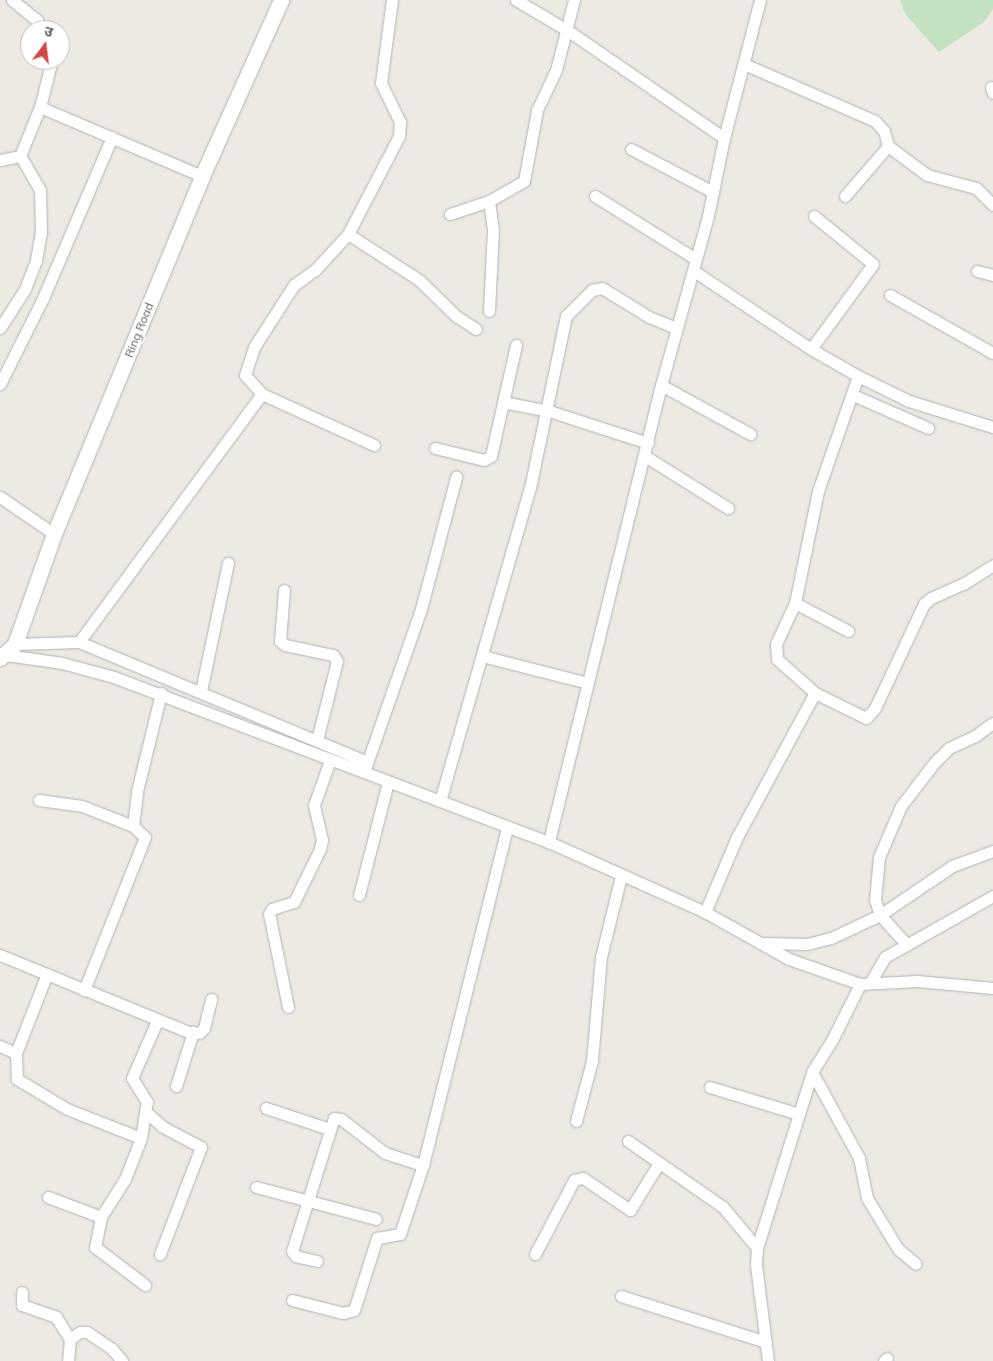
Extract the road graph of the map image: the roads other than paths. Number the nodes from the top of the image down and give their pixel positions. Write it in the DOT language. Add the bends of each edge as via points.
graph roads {
  1 [pos="12,0"];
  2 [pos="281,0"];
  3 [pos="392,0"];
  4 [pos="516,0"];
  5 [pos="574,0"];
  6 [pos="760,0"];
  7 [pos="37,20"];
  8 [pos="567,30"];
  9 [pos="744,64"];
  10 [pos="49,70"];
  11 [pos="40,106"];
  12 [pos="112,137"];
  13 [pos="724,138"];
  14 [pos="888,146"];
  15 [pos="631,149"];
  16 [pos="7,156"];
  17 [pos="202,176"];
  18 [pos="713,192"];
  19 [pos="595,196"];
  20 [pos="845,196"];
  21 [pos="489,201"];
  22 [pos="993,205"];
  23 [pos="450,214"];
  24 [pos="814,216"];
  25 [pos="348,234"];
  26 [pos="696,259"];
  27 [pos="694,271"];
  28 [pos="976,271"];
  29 [pos="993,275"];
  30 [pos="890,295"];
  31 [pos="490,311"];
  32 [pos="0,328"];
  33 [pos="676,328"];
  34 [pos="476,329"];
  35 [pos="516,345"];
  36 [pos="811,349"];
  37 [pos="993,353"];
  38 [pos="858,376"];
  39 [pos="0,384"];
  40 [pos="661,384"];
  41 [pos="262,394"];
  42 [pos="853,395"];
  43 [pos="503,402"];
  44 [pos="549,411"];
  45 [pos="993,427"];
  46 [pos="928,428"];
  47 [pos="750,434"];
  48 [pos="648,443"];
  49 [pos="374,445"];
  50 [pos="435,448"];
  51 [pos="645,456"];
  52 [pos="456,477"];
  53 [pos="0,498"];
  54 [pos="728,508"];
  55 [pos="54,534"];
  56 [pos="228,563"];
  57 [pos="993,565"];
  58 [pos="284,590"];
  59 [pos="795,603"];
  60 [pos="848,631"];
  61 [pos="80,642"];
  62 [pos="7,652"];
  63 [pos="482,656"];
  64 [pos="588,683"];
  65 [pos="201,691"];
  66 [pos="161,693"];
  67 [pos="814,693"];
  68 [pos="993,723"];
  69 [pos="317,740"];
  70 [pos="330,760"];
  71 [pos="366,767"];
  72 [pos="388,782"];
  73 [pos="40,800"];
  74 [pos="440,802"];
  75 [pos="133,826"];
  76 [pos="507,827"];
  77 [pos="549,842"];
  78 [pos="993,851"];
  79 [pos="622,876"];
  80 [pos="359,895"];
  81 [pos="993,896"];
  82 [pos="705,912"];
  83 [pos="880,915"];
  84 [pos="760,943"];
  85 [pos="907,946"];
  86 [pos="0,956"];
  87 [pos="47,974"];
  88 [pos="865,983"];
  89 [pos="993,988"];
  90 [pos="84,990"];
  91 [pos="211,998"];
  92 [pos="288,1007"];
  93 [pos="157,1022"];
  94 [pos="193,1032"];
  95 [pos="0,1046"];
  96 [pos="16,1053"];
  97 [pos="812,1072"];
  98 [pos="176,1086"];
  99 [pos="710,1087"];
  100 [pos="266,1108"];
  101 [pos="147,1113"];
  102 [pos="799,1114"];
  103 [pos="576,1121"];
  104 [pos="329,1129"];
  105 [pos="141,1138"];
  106 [pos="628,1141"];
  107 [pos="659,1162"];
  108 [pos="422,1164"];
  109 [pos="256,1187"];
  110 [pos="48,1196"];
  111 [pos="308,1201"];
  112 [pos="101,1217"];
  113 [pos="376,1219"];
  114 [pos="757,1248"];
  115 [pos="160,1254"];
  116 [pos="534,1254"];
  117 [pos="317,1261"];
  118 [pos="916,1264"];
  119 [pos="145,1286"];
  120 [pos="22,1292"];
  121 [pos="621,1296"];
  122 [pos="292,1300"];
  123 [pos="70,1339"];
  124 [pos="766,1342"];
  125 [pos="68,1361"];
  126 [pos="122,1361"];
  127 [pos="768,1361"];
  1 -- 7 [label="street"];
  2 -- 17 [label="street, Ring Road"];
  3 -- 25 [label="street" via="381,84 401,128"];
  4 -- 8 [label="street"];
  5 -- 8 [label="street"];
  6 -- 9 [label="street"];
  8 -- 13 [label="street"];
  8 -- 21 [label="street" via="556,70 537,110 524,181"];
  9 -- 13 [label="street"];
  9 -- 14 [label="street" via="875,121 884,131"];
  10 -- 11 [label="street"];
  11 -- 12 [label="street"];
  11 -- 16 [label="street"];
  12 -- 17 [label="street"];
  12 -- 39 [label="street" via="43,298"];
  13 -- 18 [label="street"];
  14 -- 20 [label="street"];
  14 -- 22 [label="street" via="927,175 976,188"];
  15 -- 18 [label="street"];
  16 -- 32 [label="street" via="38,184 41,233 36,260 24,289"];
  17 -- 55 [label="street, Ring Road"];
  18 -- 26 [label="street"];
  19 -- 26 [label="street"];
  21 -- 23 [label="street"];
  21 -- 31 [label="street" via="493,230"];
  24 -- 36 [label="street" via="873,264"];
  25 -- 34 [label="street" via="419,280 456,316"];
  25 -- 41 [label="street" via="315,270 294,285 254,347 245,374"];
  26 -- 27 [label="street"];
  27 -- 33 [label="street"];
  27 -- 36 [label="street"];
  28 -- 29 [label="street"];
  30 -- 37 [label="street"];
  33 -- 40 [label="street"];
  33 -- 44 [label="street" via="649,317 607,289 592,290 563,323"];
  35 -- 43 [label="street"];
  36 -- 38 [label="street"];
  38 -- 42 [label="street"];
  38 -- 45 [label="street" via="917,404"];
  40 -- 47 [label="street"];
  40 -- 48 [label="street"];
  41 -- 49 [label="street"];
  41 -- 61 [label="street"];
  42 -- 46 [label="street"];
  42 -- 59 [label="street" via="818,491"];
  43 -- 44 [label="street"];
  43 -- 50 [label="street" via="489,459"];
  44 -- 48 [label="street"];
  44 -- 63 [label="street"];
  48 -- 51 [label="street"];
  51 -- 54 [label="street"];
  51 -- 64 [label="street"];
  52 -- 71 [label="street" via="421,608"];
  53 -- 55 [label="street"];
  55 -- 62 [label="street, Ring Road"];
  56 -- 65 [label="street"];
  57 -- 67 [label="street" via="924,604 869,717 861,718"];
  58 -- 69 [label="street" via="280,641 333,656 337,661"];
  59 -- 60 [label="street"];
  59 -- 67 [label="street" via="776,644 776,656"];
  61 -- 62 [label="street"];
  61 -- 65 [label="street"];
  62 -- 66 [label="street" via="62,663"];
  63 -- 64 [label="street"];
  63 -- 74 [label="street"];
  64 -- 77 [label="street"];
  65 -- 69 [label="street"];
  66 -- 70 [label="street"];
  66 -- 75 [label="street" via="137,790"];
  67 -- 82 [label="street" via="737,838"];
  68 -- 83 [label="street" via="975,736 948,748 901,806 876,869 875,900"];
  69 -- 71 [label="street"];
  70 -- 71 [label="street"];
  70 -- 92 [label="street" via="314,805 322,840 320,849 292,903 272,909 269,914"];
  71 -- 72 [label="street"];
  72 -- 74 [label="street"];
  72 -- 80 [label="street"];
  73 -- 75 [label="street" via="82,806"];
  74 -- 76 [label="street"];
  75 -- 90 [label="street" via="143,833 144,841"];
  76 -- 77 [label="street"];
  76 -- 108 [label="street"];
  77 -- 79 [label="street"];
  78 -- 83 [label="street" via="952,866"];
  79 -- 82 [label="street"];
  79 -- 103 [label="street" via="600,957 592,1061"];
  81 -- 85 [label="street"];
  82 -- 84 [label="street"];
  83 -- 84 [label="street" via="814,944"];
  83 -- 85 [label="street"];
  84 -- 88 [label="street" via="789,959"];
  85 -- 88 [label="street" via="880,963"];
  86 -- 87 [label="street"];
  87 -- 90 [label="street"];
  87 -- 96 [label="street"];
  88 -- 89 [label="street" via="917,981"];
  88 -- 97 [label="street"];
  90 -- 93 [label="street"];
  91 -- 94 [label="street" via="204,1028 199,1033"];
  93 -- 94 [label="street"];
  93 -- 101 [label="street" via="132,1078 146,1098"];
  94 -- 98 [label="street"];
  95 -- 96 [label="street"];
  96 -- 105 [label="street" via="18,1079 67,1109"];
  97 -- 102 [label="street"];
  97 -- 118 [label="street" via="859,1158 867,1198 898,1249"];
  99 -- 102 [label="street"];
  100 -- 104 [label="street"];
  101 -- 105 [label="street"];
  101 -- 115 [label="street" via="163,1127 201,1147"];
  102 -- 114 [label="street"];
  104 -- 108 [label="street" via="334,1118 340,1119 385,1153"];
  104 -- 111 [label="street"];
  105 -- 112 [label="street" via="125,1179"];
  106 -- 107 [label="street"];
  107 -- 114 [label="street" via="722,1207"];
  107 -- 116 [label="street" via="630,1210 583,1178 574,1180"];
  108 -- 122 [label="street" via="400,1234 377,1238 354,1310 343,1313"];
  109 -- 111 [label="street"];
  110 -- 112 [label="street"];
  111 -- 113 [label="street"];
  111 -- 117 [label="street" via="292,1251 296,1256"];
  112 -- 119 [label="street" via="96,1249"];
  114 -- 124 [label="street"];
  120 -- 123 [label="street" via="20,1304 56,1317"];
  121 -- 124 [label="street"];
  123 -- 125 [label="street"];
  123 -- 126 [label="street" via="80,1332 87,1332 112,1349"];
  124 -- 127 [label="street"];
}
